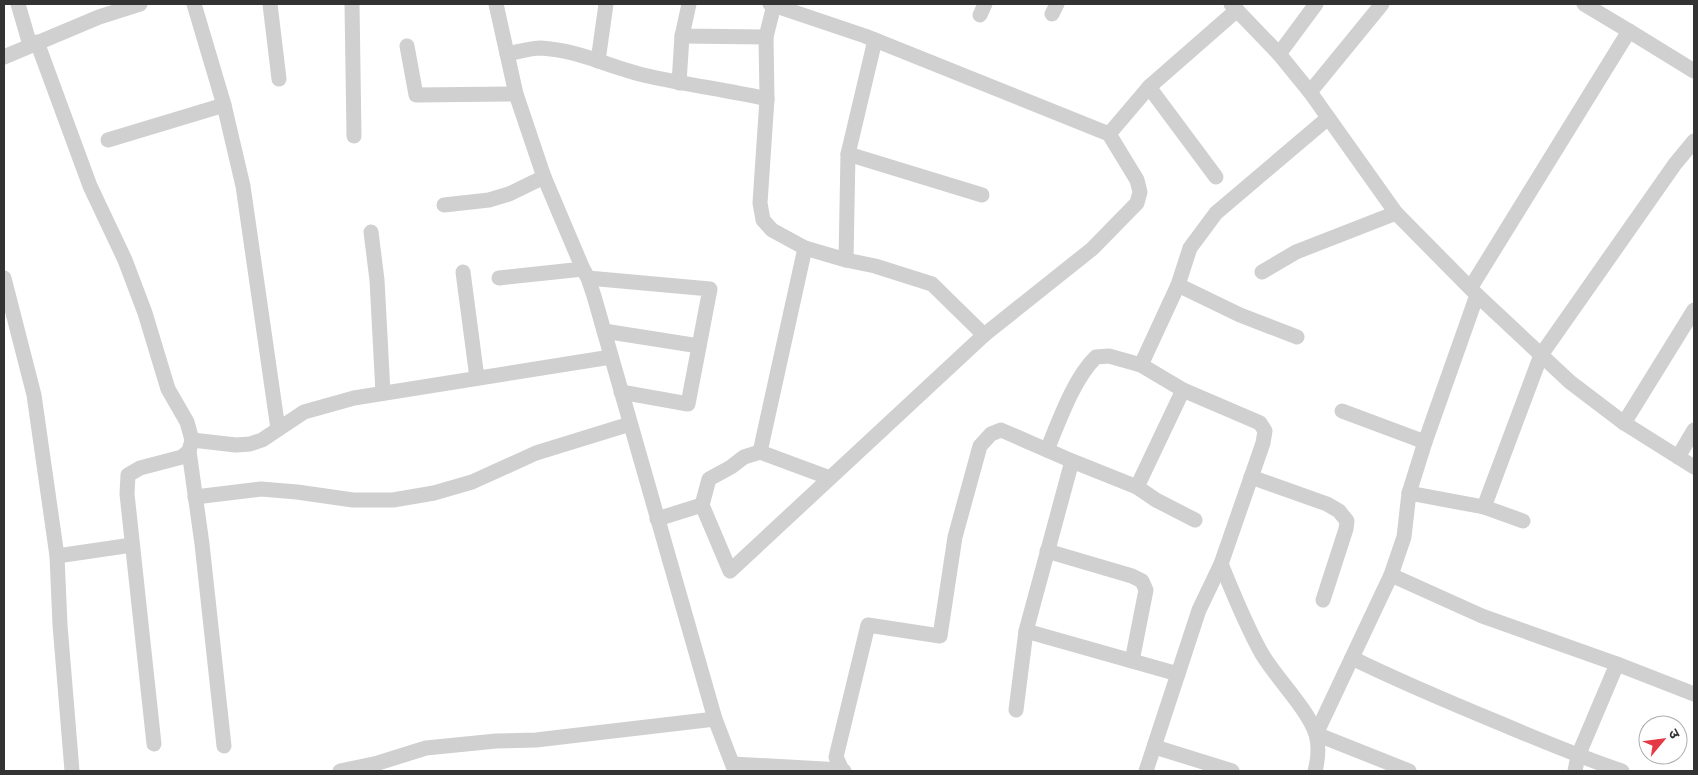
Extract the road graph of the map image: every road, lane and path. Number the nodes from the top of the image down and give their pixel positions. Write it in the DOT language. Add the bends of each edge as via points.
graph roads {
  1 [pos="18,4"];
  2 [pos="140,4"];
  3 [pos="194,4"];
  4 [pos="270,4"];
  5 [pos="352,4"];
  6 [pos="496,4"];
  7 [pos="606,4"];
  8 [pos="689,4"];
  9 [pos="772,4"];
  10 [pos="1316,4"];
  11 [pos="1382,4"];
  12 [pos="1584,4"];
  13 [pos="1234,7"];
  14 [pos="98,11"];
  15 [pos="1629,31"];
  16 [pos="682,36"];
  17 [pos="766,37"];
  18 [pos="875,40"];
  19 [pos="34,43"];
  20 [pos="407,46"];
  21 [pos="507,54"];
  22 [pos="1279,54"];
  23 [pos="4,57"];
  24 [pos="598,61"];
  25 [pos="1694,71"];
  26 [pos="279,78"];
  27 [pos="679,83"];
  28 [pos="1149,87"];
  29 [pos="1310,92"];
  30 [pos="516,94"];
  31 [pos="767,99"];
  32 [pos="224,105"];
  33 [pos="1328,118"];
  34 [pos="1109,134"];
  35 [pos="354,136"];
  36 [pos="108,140"];
  37 [pos="1694,141"];
  38 [pos="848,154"];
  39 [pos="544,177"];
  40 [pos="1216,177"];
  41 [pos="982,195"];
  42 [pos="444,205"];
  43 [pos="1396,213"];
  44 [pos="371,232"];
  45 [pos="805,248"];
  46 [pos="846,260"];
  47 [pos="463,272"];
  48 [pos="1262,272"];
  49 [pos="585,273"];
  50 [pos="4,278"];
  51 [pos="499,278"];
  52 [pos="1178,285"];
  53 [pos="1474,291"];
  54 [pos="1694,310"];
  55 [pos="604,331"];
  56 [pos="984,335"];
  57 [pos="1297,337"];
  58 [pos="699,346"];
  59 [pos="1541,355"];
  60 [pos="611,357"];
  61 [pos="1141,364"];
  62 [pos="476,378"];
  63 [pos="1183,390"];
  64 [pos="621,392"];
  65 [pos="383,393"];
  66 [pos="1342,410"];
  67 [pos="1624,423"];
  68 [pos="630,424"];
  69 [pos="278,429"];
  70 [pos="1694,430"];
  71 [pos="1424,442"];
  72 [pos="191,446"];
  73 [pos="1047,450"];
  74 [pos="760,452"];
  75 [pos="1678,457"];
  76 [pos="1072,461"];
  77 [pos="1694,467"];
  78 [pos="1251,477"];
  79 [pos="830,478"];
  80 [pos="1138,487"];
  81 [pos="1409,493"];
  82 [pos="196,496"];
  83 [pos="702,505"];
  84 [pos="1484,507"];
  85 [pos="657,518"];
  86 [pos="1195,520"];
  87 [pos="1523,521"];
  88 [pos="132,545"];
  89 [pos="1047,551"];
  90 [pos="57,556"];
  91 [pos="1221,564"];
  92 [pos="1391,575"];
  93 [pos="1323,600"];
  94 [pos="1026,631"];
  95 [pos="1352,658"];
  96 [pos="1132,661"];
  97 [pos="1616,664"];
  98 [pos="1178,674"];
  99 [pos="1694,694"];
  100 [pos="1016,710"];
  101 [pos="715,719"];
  102 [pos="1316,734"];
  103 [pos="154,744"];
  104 [pos="224,746"];
  105 [pos="1155,747"];
  106 [pos="1578,756"];
  107 [pos="734,768"];
  108 [pos="843,770"];
  109 [pos="72,771"];
  110 [pos="340,771"];
  111 [pos="1146,771"];
  112 [pos="1232,771"];
  113 [pos="1315,771"];
  114 [pos="1409,771"];
  115 [pos="1575,771"];
  116 [pos="1622,771"];
  1 -- 19 [label="street"];
  2 -- 14 [label="street"];
  3 -- 32 [label="street"];
  4 -- 26 [label="street"];
  5 -- 35 [label="street"];
  6 -- 21 [label="street"];
  7 -- 24 [label="street"];
  8 -- 16 [label="street"];
  9 -- 17 [label="street"];
  9 -- 18 [label="street"];
  10 -- 22 [label="street"];
  11 -- 29 [label="street"];
  12 -- 15 [label="street"];
  13 -- 22 [label="street"];
  13 -- 28 [label="street"];
  14 -- 19 [label="street"];
  15 -- 25 [label="street"];
  15 -- 53 [label="street"];
  16 -- 17 [label="street"];
  16 -- 27 [label="street"];
  17 -- 31 [label="street"];
  18 -- 34 [label="street"];
  18 -- 38 [label="street"];
  19 -- 23 [label="street"];
  19 -- 72 [label="street" via="90,186 126,260 168,389 187,422"];
  20 -- 30 [label="street" via="416,95"];
  21 -- 24 [label="street" via="539,48"];
  21 -- 30 [label="street"];
  22 -- 29 [label="street"];
  24 -- 27 [label="street"];
  27 -- 31 [label="street"];
  28 -- 34 [label="street"];
  28 -- 40 [label="street"];
  29 -- 33 [label="street"];
  30 -- 39 [label="street"];
  31 -- 45 [label="street" via="760,202 763,220 772,230"];
  32 -- 36 [label="street"];
  32 -- 69 [label="street" via="243,186"];
  33 -- 43 [label="street"];
  33 -- 52 [label="street" via="1216,213 1190,248"];
  34 -- 56 [label="street" via="1137,180 1140,192 1137,203 1092,249"];
  37 -- 59 [label="street" via="1674,164"];
  38 -- 41 [label="street"];
  38 -- 46 [label="street"];
  39 -- 42 [label="street" via="489,200"];
  39 -- 49 [label="street"];
  43 -- 48 [label="street" via="1296,252"];
  43 -- 53 [label="street"];
  44 -- 65 [label="street"];
  45 -- 46 [label="street"];
  45 -- 74 [label="street"];
  46 -- 56 [label="street" via="932,284"];
  47 -- 62 [label="street"];
  49 -- 51 [label="street"];
  49 -- 55 [label="street"];
  49 -- 58 [label="street" via="710,289"];
  50 -- 90 [label="street" via="34,395"];
  52 -- 57 [label="street" via="1240,315"];
  52 -- 61 [label="street"];
  53 -- 59 [label="street"];
  53 -- 71 [label="street"];
  54 -- 67 [label="street"];
  55 -- 58 [label="street"];
  55 -- 60 [label="street"];
  56 -- 79 [label="street"];
  58 -- 64 [label="street" via="688,404"];
  59 -- 67 [label="street" via="1570,382"];
  59 -- 84 [label="street"];
  60 -- 62 [label="street"];
  60 -- 64 [label="street"];
  61 -- 63 [label="street"];
  61 -- 73 [label="street" via="1109,356 1096,357 1086,367"];
  62 -- 65 [label="street"];
  63 -- 78 [label="street" via="1260,423 1265,431 1263,443"];
  63 -- 80 [label="street"];
  64 -- 68 [label="street"];
  65 -- 69 [label="street" via="304,412"];
  66 -- 71 [label="street"];
  67 -- 75 [label="street"];
  68 -- 82 [label="street" via="536,453 472,482 393,500 353,500 261,489"];
  68 -- 85 [label="street"];
  69 -- 72 [label="street" via="250,444"];
  70 -- 75 [label="street"];
  71 -- 81 [label="street"];
  72 -- 82 [label="street"];
  72 -- 88 [label="street" via="182,457 140,468 128,475"];
  73 -- 76 [label="street"];
  73 -- 108 [label="street" via="1001,430 990,434 980,446 955,537 940,636 868,625 836,757"];
  74 -- 79 [label="street"];
  74 -- 83 [label="street" via="744,457 710,479"];
  75 -- 77 [label="street"];
  76 -- 80 [label="street"];
  76 -- 89 [label="street"];
  78 -- 91 [label="street"];
  78 -- 93 [label="street" via="1327,504 1347,521"];
  79 -- 83 [label="street" via="730,571"];
  80 -- 86 [label="street"];
  81 -- 84 [label="street"];
  81 -- 92 [label="street" via="1404,537"];
  82 -- 104 [label="street"];
  83 -- 85 [label="street"];
  84 -- 87 [label="street"];
  85 -- 101 [label="street"];
  88 -- 90 [label="street"];
  88 -- 103 [label="street"];
  89 -- 94 [label="street"];
  89 -- 96 [label="street" via="1142,581 1146,590"];
  90 -- 109 [label="street"];
  91 -- 98 [label="street" via="1199,610"];
  91 -- 102 [label="street" via="1263,655 1305,713"];
  92 -- 95 [label="street"];
  92 -- 97 [label="street" via="1482,616"];
  94 -- 96 [label="street"];
  94 -- 100 [label="street"];
  95 -- 102 [label="street"];
  95 -- 106 [label="street" via="1396,680"];
  96 -- 98 [label="street"];
  97 -- 99 [label="street"];
  97 -- 106 [label="street"];
  98 -- 105 [label="street"];
  101 -- 107 [label="street"];
  101 -- 110 [label="street" via="536,740 426,748"];
  102 -- 113 [label="street"];
  102 -- 114 [label="street"];
  105 -- 111 [label="street"];
  105 -- 112 [label="street"];
  106 -- 115 [label="street"];
  106 -- 116 [label="street"];
  107 -- 108 [label="street"];
}
